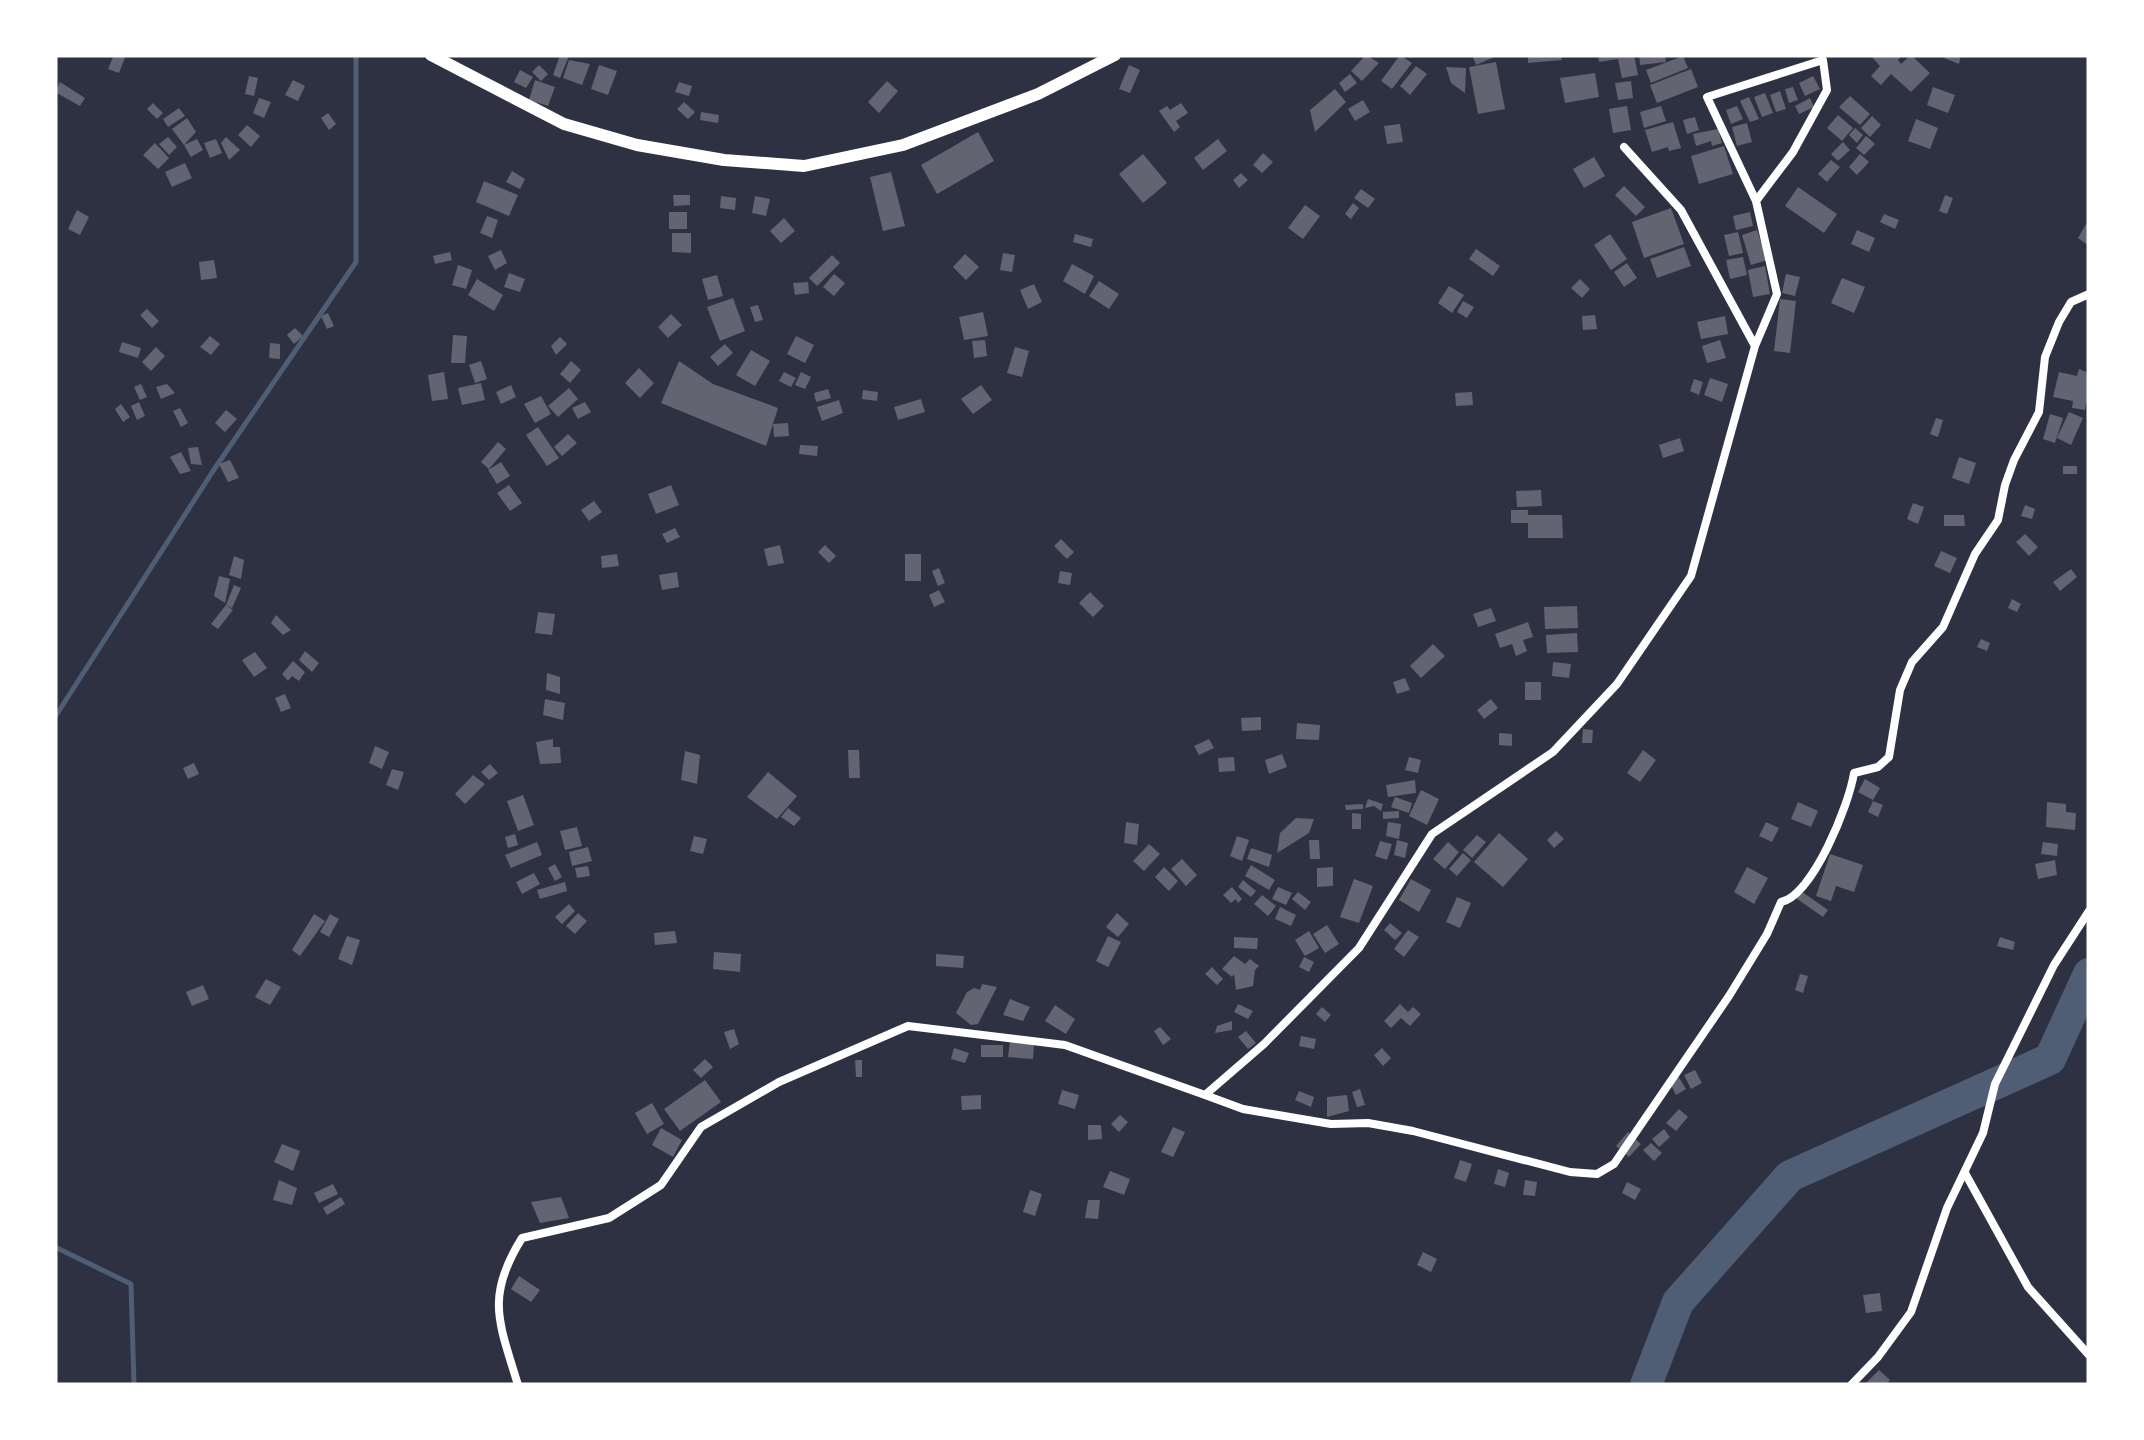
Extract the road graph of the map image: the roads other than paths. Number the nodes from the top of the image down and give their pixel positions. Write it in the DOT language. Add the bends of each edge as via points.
graph roads {
  1 [pos="431,55"];
  2 [pos="1115,55"];
  3 [pos="1624,146"];
  4 [pos="1756,201"];
  5 [pos="2089,294"];
  6 [pos="1754,346"];
  7 [pos="2089,911"];
  8 [pos="1205,1096"];
  9 [pos="1965,1173"];
  10 [pos="2089,1354"];
  11 [pos="518,1385"];
  12 [pos="1851,1385"];
  1 -- 2 [label="main road" via="564,124 636,145 804,166 903,146 1038,94"];
  3 -- 6 [label="street" via="1681,210"];
  4 -- 4 [label="street" via="1707,97 1823,60 1827,90"];
  4 -- 6 [label="street" via="1777,294"];
  5 -- 8 [label="street" via="2071,302 2058,322 2039,412 2004,484 1998,520 1943,627 1912,662 1900,690 1889,756 1854,774 1811,878 1794,900 1781,902 1730,996 1614,1164 1597,1174 1570,1172 1414,1132 1260,1112"];
  6 -- 8 [label="street" via="1691,576 1617,684 1552,752 1432,834 1359,948"];
  7 -- 9 [label="street" via="2054,964 1995,1084"];
  8 -- 11 [label="street" via="1066,1046 908,1026 778,1082 700,1127 662,1185 608,1218 522,1238 496,1294"];
  9 -- 10 [label="street" via="2028,1286"];
  9 -- 12 [label="street" via="1911,1312"];
}
